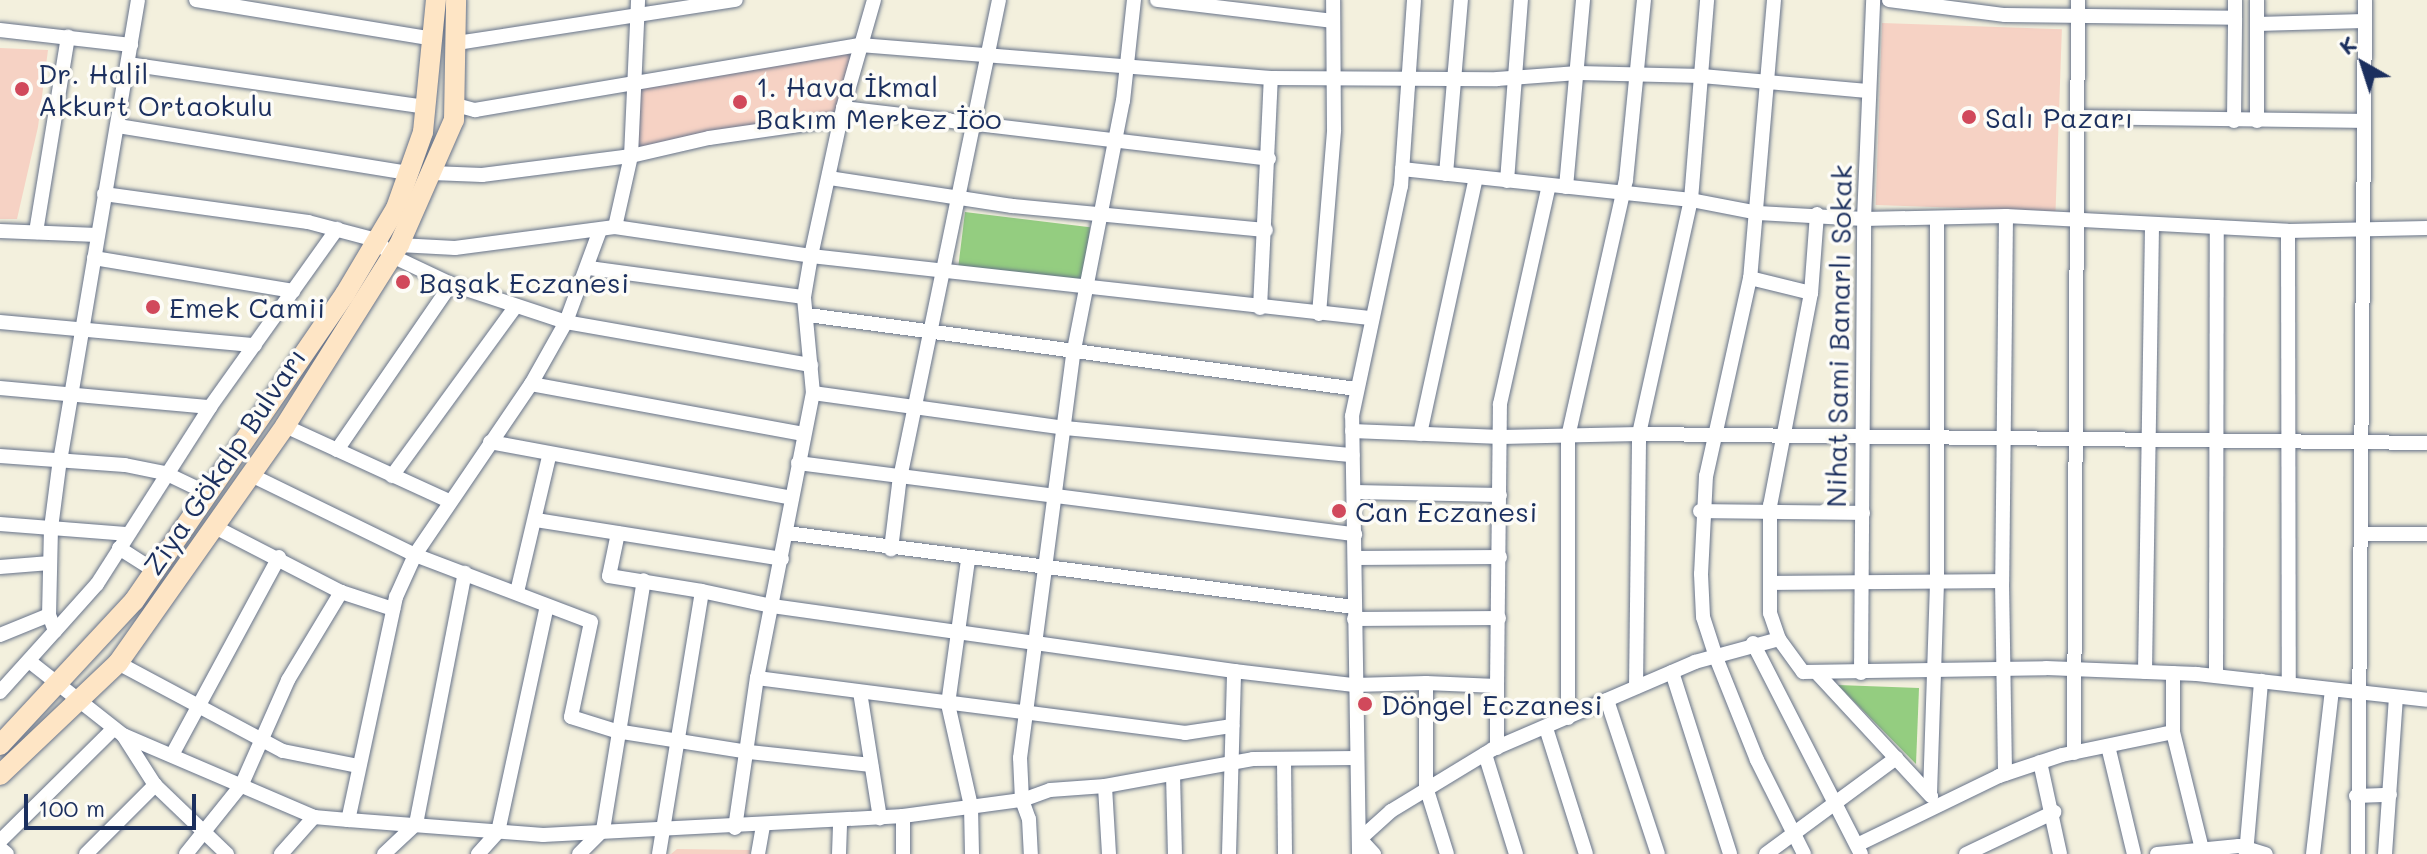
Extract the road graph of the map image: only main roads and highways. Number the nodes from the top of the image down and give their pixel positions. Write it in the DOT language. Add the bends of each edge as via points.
graph roads {
  1 [pos="436,0"];
  2 [pos="456,0"];
  3 [pos="0,745"];
  4 [pos="0,775"];
  1 -- 3 [label="main road, Ziya Gökalp Bulvarı" via="427,107 408,173 376,240 155,571 60,684"];
  2 -- 4 [label="main road, Ziya Gökalp Bulvarı" via="456,105 432,173 395,251 285,426 118,663"];
}
